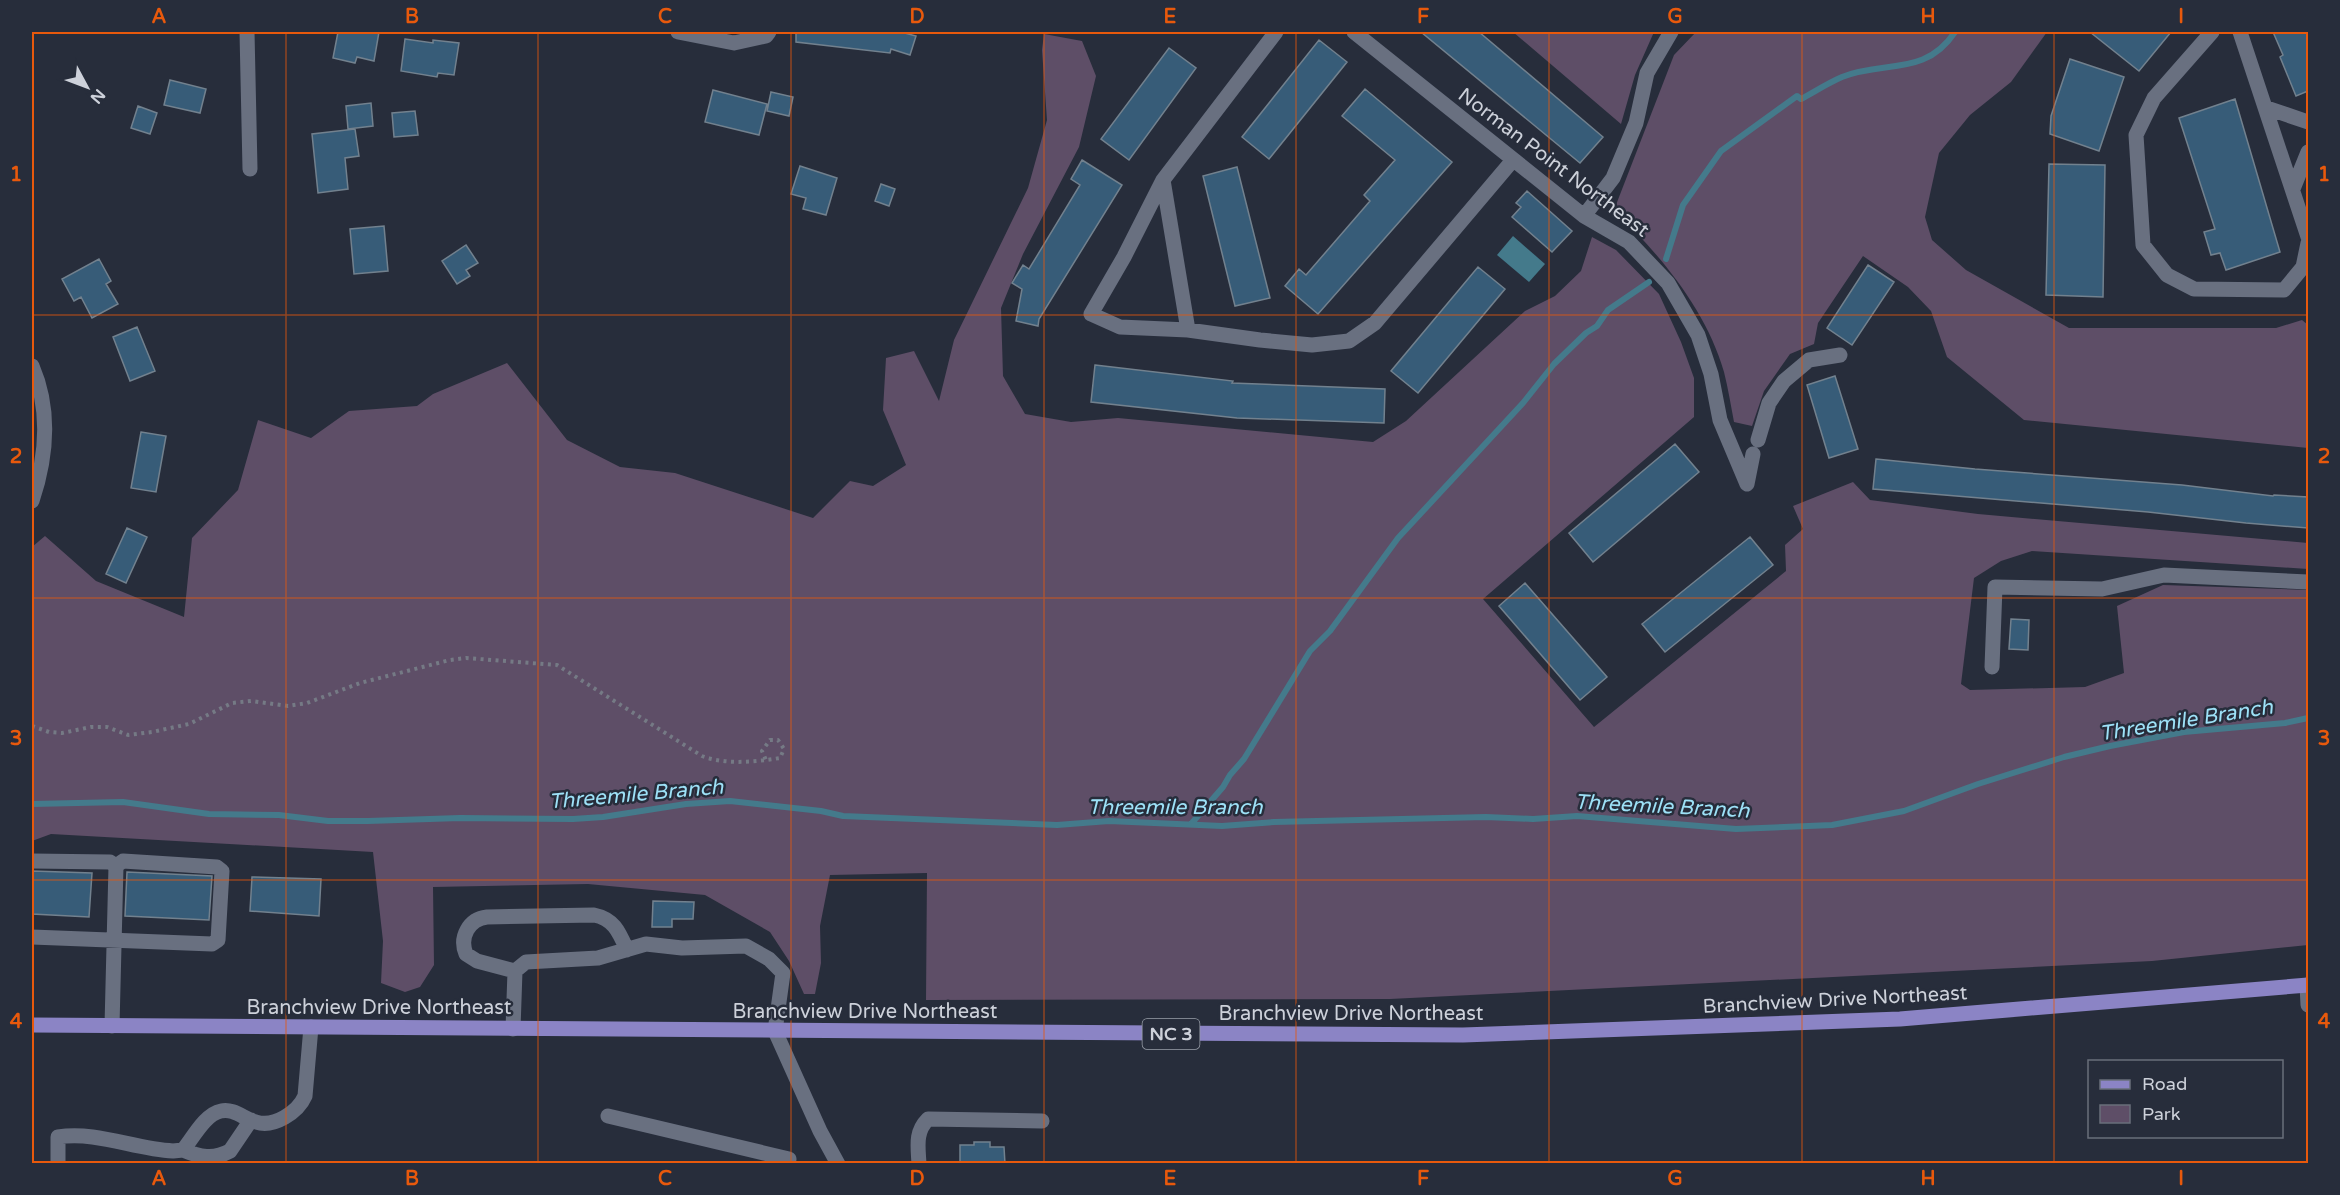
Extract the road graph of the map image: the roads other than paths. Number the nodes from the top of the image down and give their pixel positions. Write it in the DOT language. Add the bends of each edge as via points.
graph roads {
  1 [pos="247,32"];
  2 [pos="678,32"];
  3 [pos="1276,32"];
  4 [pos="1354,32"];
  5 [pos="1671,32"];
  6 [pos="2212,32"];
  7 [pos="2240,32"];
  8 [pos="768,34"];
  9 [pos="2267,108"];
  10 [pos="2308,122"];
  11 [pos="2308,152"];
  12 [pos="1513,160"];
  13 [pos="250,169"];
  14 [pos="1163,180"];
  15 [pos="2294,189"];
  16 [pos="1584,216"];
  17 [pos="2308,237"];
  18 [pos="2308,243"];
  19 [pos="1188,330"];
  20 [pos="1839,354"];
  21 [pos="32,366"];
  22 [pos="32,501"];
  23 [pos="2308,582"];
  24 [pos="1992,667"];
  25 [pos="32,861"];
  26 [pos="116,866"];
  27 [pos="32,937"];
  28 [pos="114,940"];
  29 [pos="627,950"];
  30 [pos="515,971"];
  31 [pos="2308,985"];
  32 [pos="2308,1005"];
  33 [pos="32,1026"];
  34 [pos="112,1026"];
  35 [pos="311,1027"];
  36 [pos="513,1029"];
  37 [pos="775,1031"];
  38 [pos="608,1116"];
  39 [pos="251,1120"];
  40 [pos="1042,1121"];
  41 [pos="183,1150"];
  42 [pos="789,1159"];
  43 [pos="58,1164"];
  44 [pos="838,1164"];
  45 [pos="919,1164"];
  1 -- 13 [label="street"];
  2 -- 8 [label="street" via="734,43"];
  3 -- 14 [label="street"];
  4 -- 12 [label="street, Norman Point Northeast"];
  5 -- 16 [label="street" via="1647,73 1636,123 1613,178"];
  6 -- 18 [label="street" via="2154,98 2136,135 2143,245 2167,275 2194,289 2283,290 2303,267"];
  7 -- 9 [label="street"];
  9 -- 10 [label="street"];
  9 -- 15 [label="street"];
  11 -- 15 [label="street"];
  12 -- 16 [label="street, Norman Point Northeast"];
  12 -- 19 [label="street" via="1375,323 1350,340 1312,345"];
  14 -- 19 [label="street"];
  14 -- 19 [label="street" via="1091,314 1120,327"];
  15 -- 17 [label="street"];
  16 -- 20 [label="street, Norman Point Northeast" via="1629,242 1668,284 1698,335 1720,420 1747,484 1769,403 1784,381 1809,360"];
  21 -- 22 [label="street" via="43,398 46,423 41,472"];
  23 -- 24 [label="street" via="2164,575 2102,589 1995,587"];
  25 -- 26 [label="street" via="110,862"];
  26 -- 28 [label="street"];
  26 -- 28 [label="street" via="123,861 217,867 222,871 218,940 212,944"];
  27 -- 28 [label="street"];
  28 -- 34 [label="street"];
  29 -- 30 [label="street" via="598,958 526,962"];
  29 -- 30 [label="street" via="612,922 594,915 487,917 472,921 464,942 466,954 477,961"];
  29 -- 37 [label="street" via="646,944 682,948 746,946 783,973"];
  30 -- 36 [label="street"];
  31 -- 32 [label="street"];
  31 -- 37 [label="main road, Branchview Drive Northeast / NC 3" via="1900,1019 1463,1035"];
  33 -- 34 [label="main road, Branchview Drive Northeast / NC 3"];
  34 -- 35 [label="main road, Branchview Drive Northeast / NC 3"];
  35 -- 36 [label="main road, Branchview Drive Northeast / NC 3"];
  35 -- 39 [label="street" via="301,1104 278,1120"];
  36 -- 37 [label="main road, Branchview Drive Northeast / NC 3"];
  37 -- 44 [label="street"];
  38 -- 42 [label="street"];
  39 -- 41 [label="street" via="226,1153 200,1157"];
  39 -- 41 [label="street" via="232,1111 220,1111 207,1119"];
  40 -- 45 [label="street" via="928,1119 918,1137"];
  41 -- 43 [label="street" via="162,1151 71,1135 58,1137"];
}
